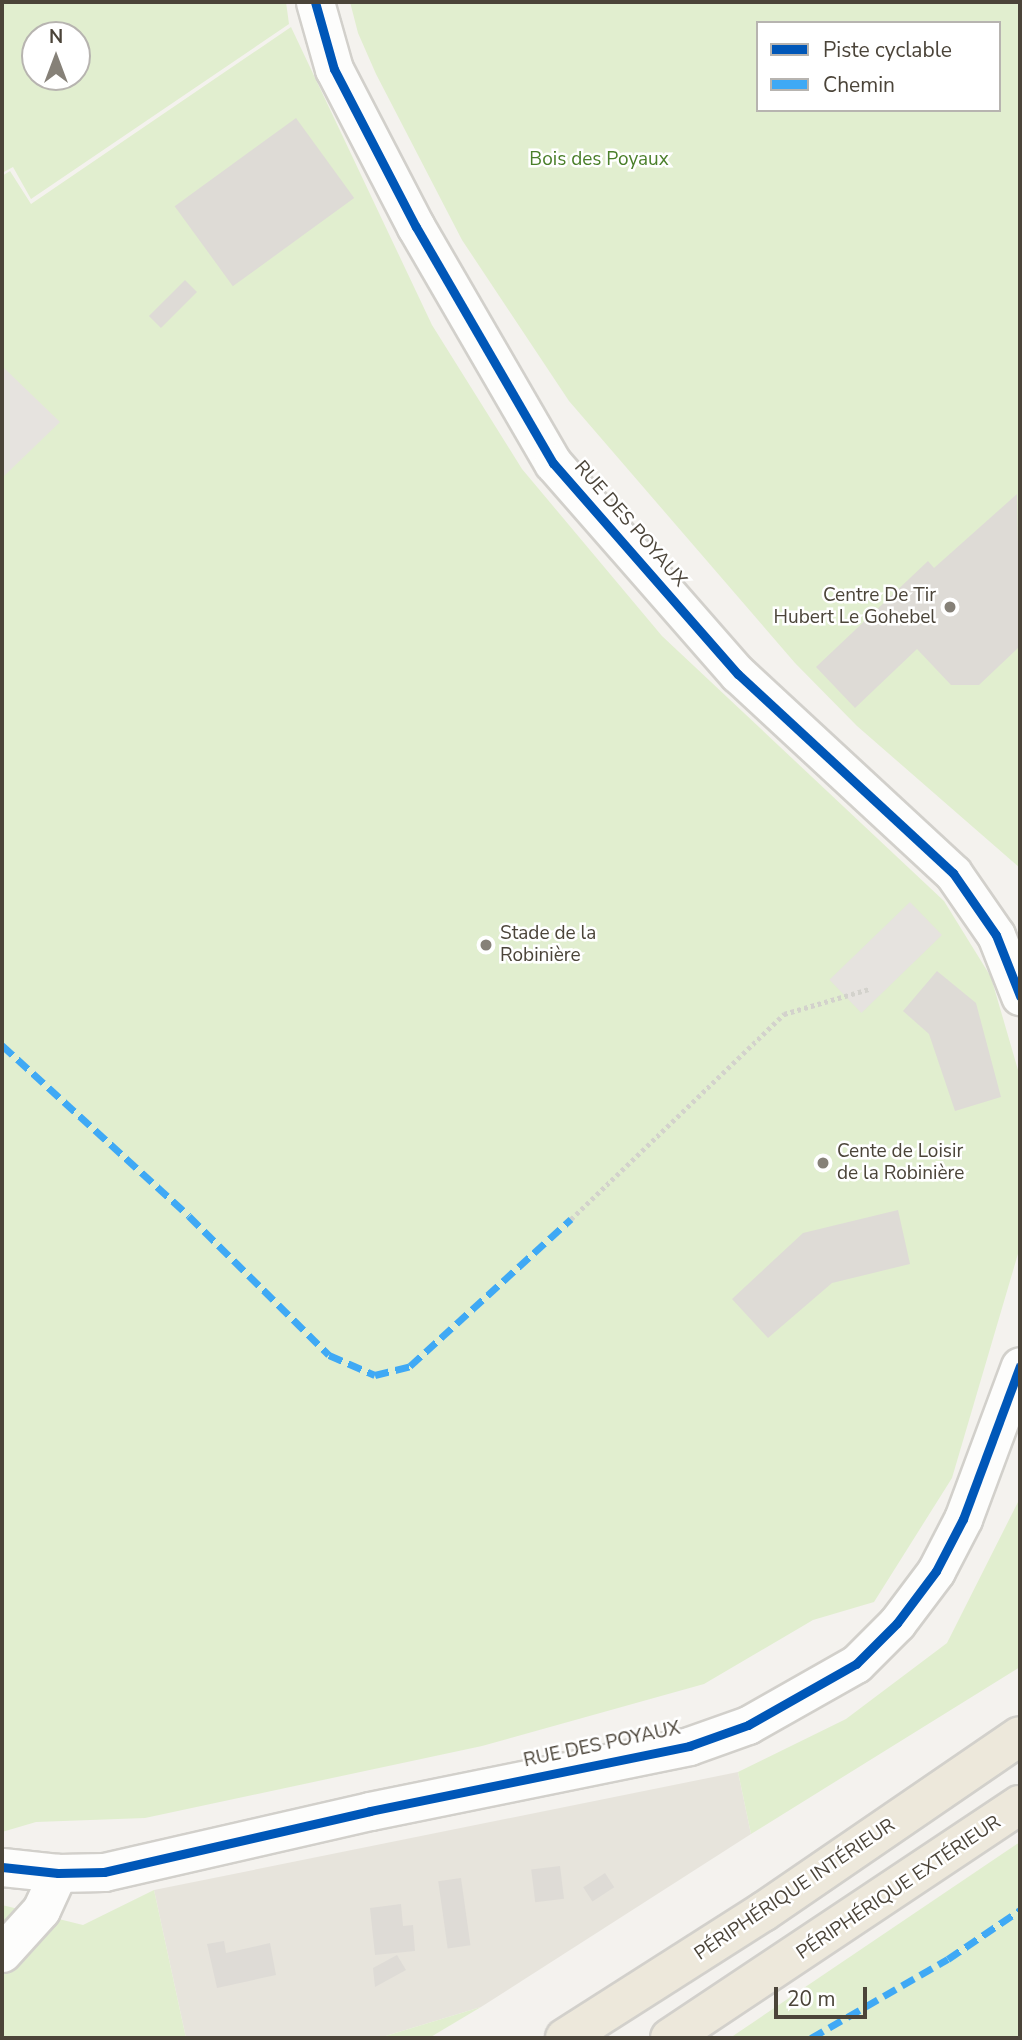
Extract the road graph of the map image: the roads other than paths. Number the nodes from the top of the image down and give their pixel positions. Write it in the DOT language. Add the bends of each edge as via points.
graph roads {
  1 [pos="315,2"];
  2 [pos="1020,996"];
  3 [pos="1020,1366"];
  4 [pos="1020,1736"];
  5 [pos="1020,1805"];
  6 [pos="2,1867"];
  7 [pos="58,1873"];
  8 [pos="2,1953"];
  9 [pos="565,2038"];
  10 [pos="670,2038"];
  1 -- 2 [label="street, RUE DES POYAUX" via="334,69 416,227 553,463 738,674 953,873 996,935"];
  3 -- 7 [label="street, RUE DES POYAUX" via="986,1461 936,1570 897,1623 856,1664 814,1691 748,1725 689,1745 104,1872"];
  4 -- 9 [label="highway, PÉRIPHÉRIQUE INTÉRIEUR" via="763,1912"];
  5 -- 10 [label="highway, PÉRIPHÉRIQUE EXTÉRIEUR"];
  6 -- 7 [label="street, RUE DES POYAUX"];
  7 -- 8 [label="street" via="41,1910"];
}
